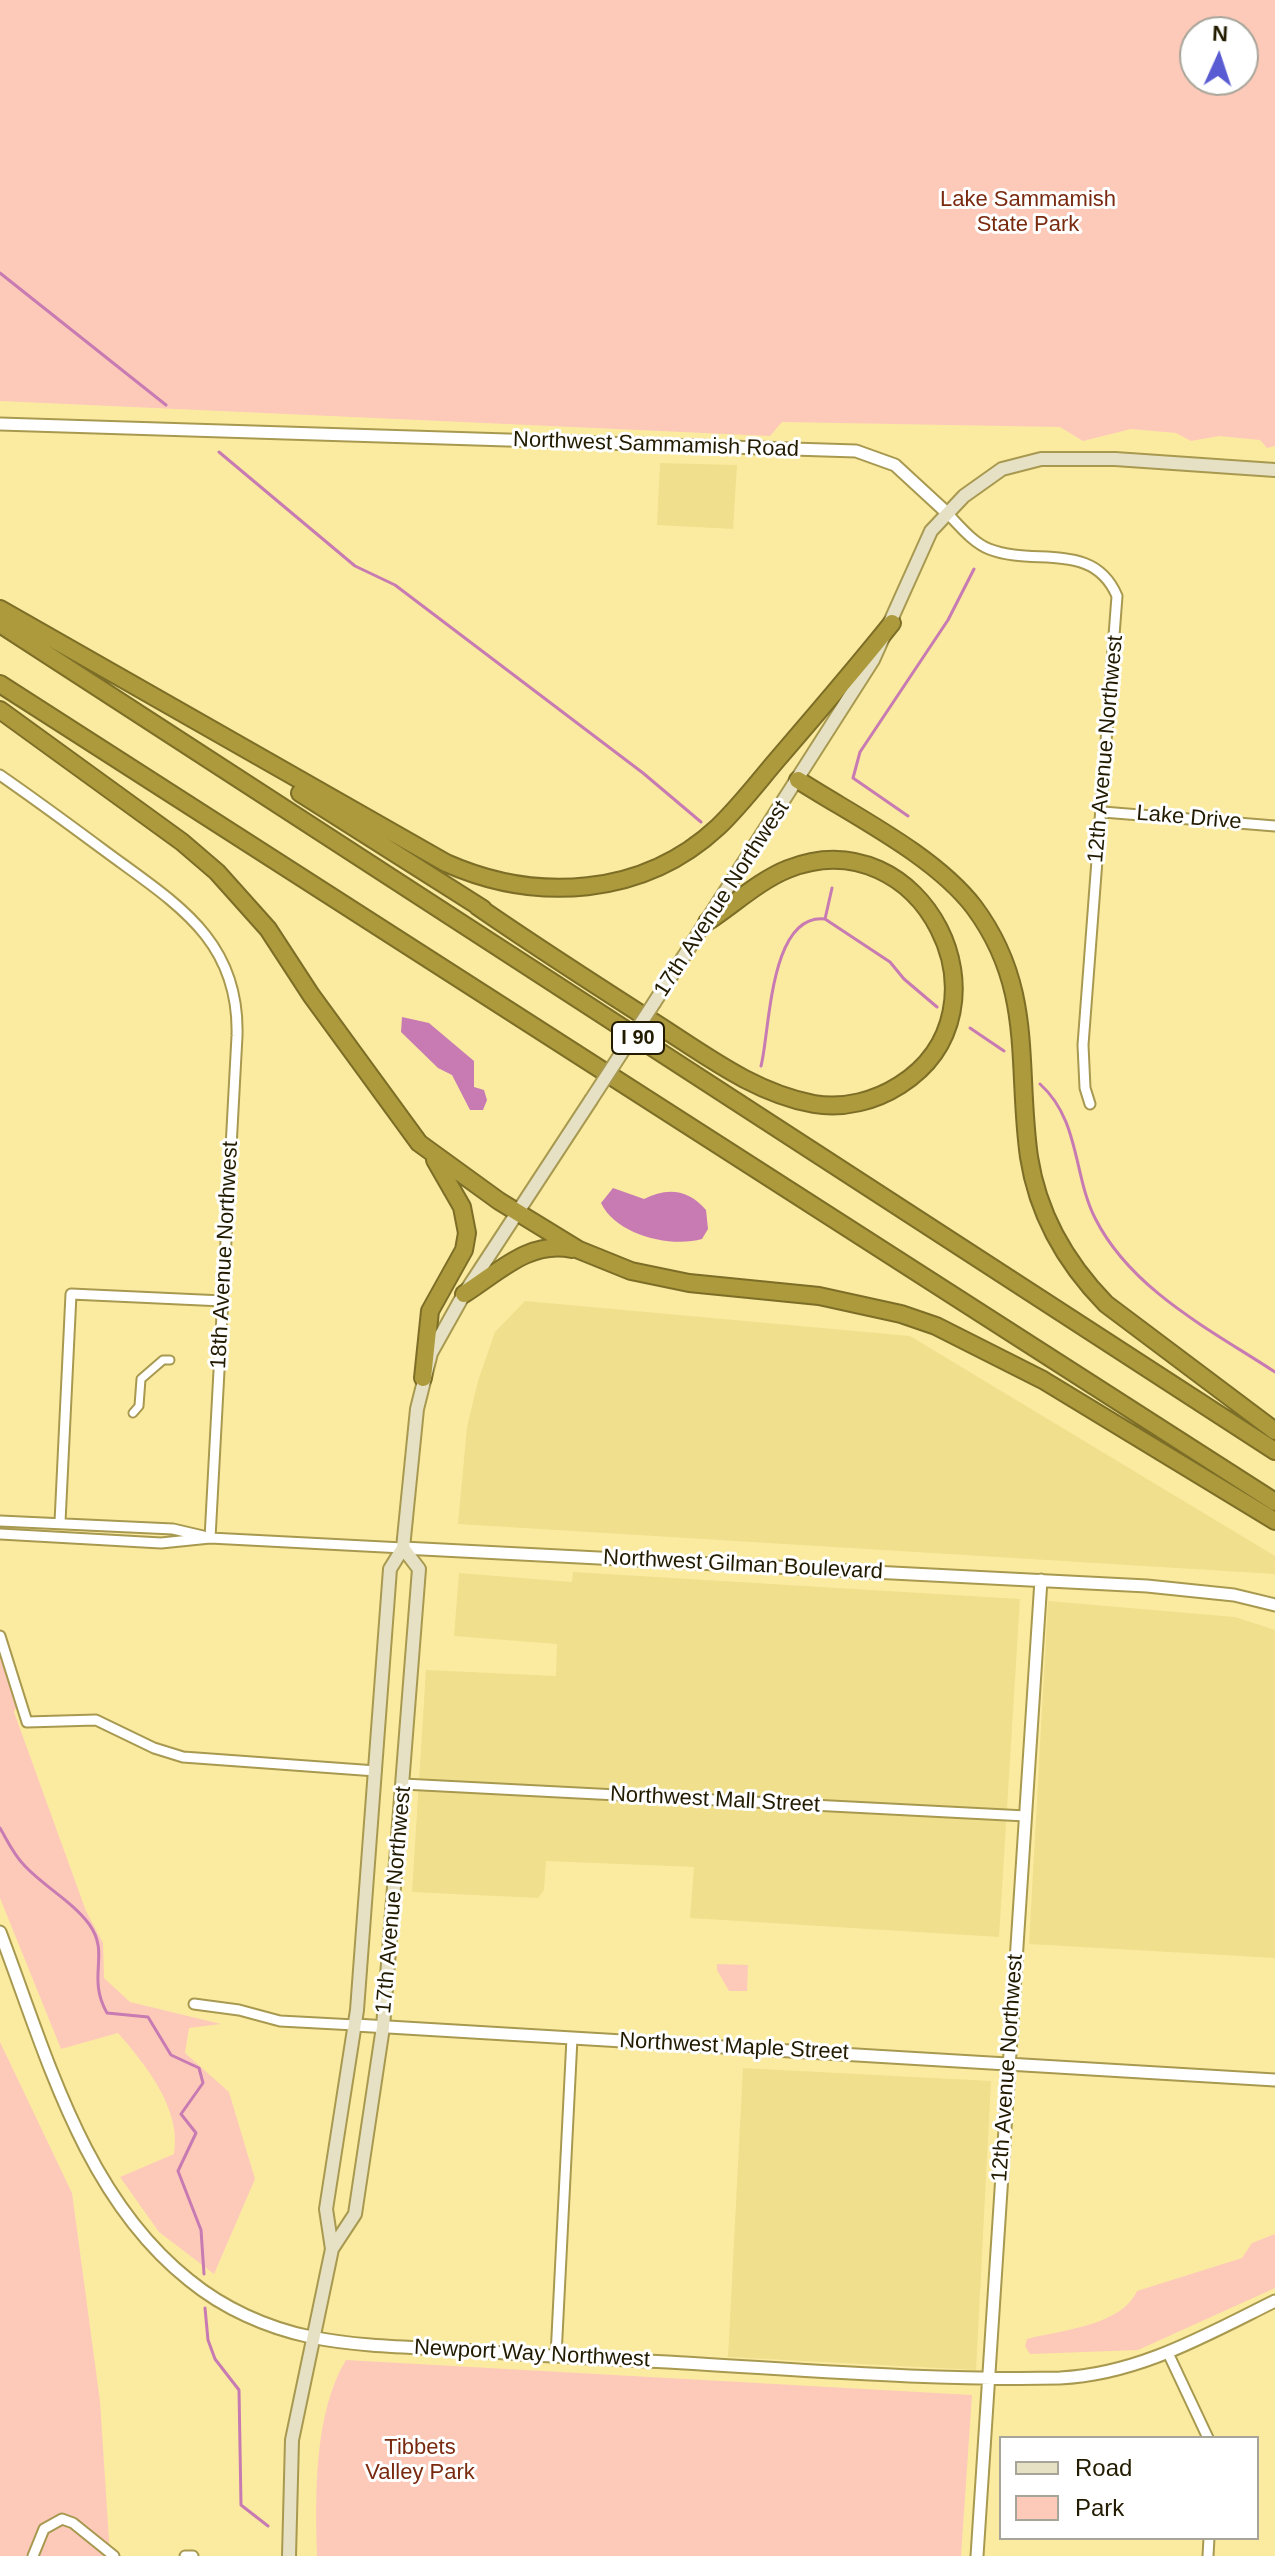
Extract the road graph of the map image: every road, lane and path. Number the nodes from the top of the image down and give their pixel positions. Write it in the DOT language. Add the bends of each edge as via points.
graph roads {
  1 [pos="0,424"];
  2 [pos="1275,470"];
  3 [pos="946,512"];
  4 [pos="0,609"];
  5 [pos="892,623"];
  6 [pos="0,624"];
  7 [pos="0,684"];
  8 [pos="128,684"];
  9 [pos="0,710"];
  10 [pos="0,775"];
  11 [pos="798,780"];
  12 [pos="1103,812"];
  13 [pos="1275,826"];
  14 [pos="707,922"];
  15 [pos="1090,1104"];
  16 [pos="433,1156"];
  17 [pos="517,1212"];
  18 [pos="579,1250"];
  19 [pos="464,1294"];
  20 [pos="223,1301"];
  21 [pos="170,1360"];
  22 [pos="423,1378"];
  23 [pos="133,1413"];
  24 [pos="1275,1431"];
  25 [pos="1275,1451"];
  26 [pos="1275,1502"];
  27 [pos="0,1521"];
  28 [pos="1275,1521"];
  29 [pos="60,1522"];
  30 [pos="0,1534"];
  31 [pos="210,1538"];
  32 [pos="403,1548"];
  33 [pos="1041,1580"];
  34 [pos="1275,1605"];
  35 [pos="0,1636"];
  36 [pos="376,1771"];
  37 [pos="403,1784"];
  38 [pos="1026,1816"];
  39 [pos="0,1932"];
  40 [pos="194,2004"];
  41 [pos="355,2025"];
  42 [pos="383,2027"];
  43 [pos="572,2038"];
  44 [pos="1009,2063"];
  45 [pos="1275,2080"];
  46 [pos="332,2249"];
  47 [pos="1275,2301"];
  48 [pos="312,2337"];
  49 [pos="1168,2353"];
  50 [pos="556,2356"];
  51 [pos="988,2378"];
  52 [pos="1207,2436"];
  53 [pos="33,2556"];
  54 [pos="114,2556"];
  55 [pos="185,2556"];
  56 [pos="193,2556"];
  57 [pos="289,2556"];
  58 [pos="977,2556"];
  1 -- 3 [label="street, Northwest Sammamish Road" via="856,451 895,465"];
  2 -- 3 [label="main road" via="1041,459 1002,469"];
  3 -- 5 [label="main road, 17th Avenue Northwest" via="924,544"];
  3 -- 12 [label="street, 12th Avenue Northwest" via="982,546 1003,553 1082,560 1095,566 1114,588 1118,605"];
  4 -- 8 [label="highway"];
  5 -- 8 [label="highway" via="717,828 669,861 586,888 517,886 470,874"];
  5 -- 11 [label="main road, 17th Avenue Northwest"];
  6 -- 25 [label="highway, I 90"];
  7 -- 26 [label="highway, I 90"];
  8 -- 14 [label="highway" via="766,1091 815,1104 870,1100 910,1079 945,1029 954,971 941,930 921,899 892,875 828,860 786,869"];
  9 -- 16 [label="highway" via="182,842 243,899 399,1119"];
  10 -- 20 [label="street, 18th Avenue Northwest" via="160,890 192,918 229,973 238,1018"];
  11 -- 14 [label="main road, 17th Avenue Northwest"];
  11 -- 24 [label="highway" via="929,865 973,906 991,932 1015,987 1030,1159 1054,1238 1106,1304"];
  12 -- 13 [label="street, Lake Drive"];
  12 -- 15 [label="street, 12th Avenue Northwest" via="1083,1045"];
  14 -- 17 [label="main road, 17th Avenue Northwest, bridge"];
  16 -- 17 [label="highway"];
  16 -- 22 [label="highway" via="462,1207 467,1233 464,1250 430,1311"];
  17 -- 18 [label="highway"];
  17 -- 19 [label="main road, 17th Avenue Northwest"];
  18 -- 19 [label="highway" via="533,1248"];
  18 -- 28 [label="highway" via="656,1277 819,1296 936,1326 1043,1380"];
  19 -- 22 [label="main road, 17th Avenue Northwest"];
  20 -- 29 [label="street" via="71,1294"];
  20 -- 31 [label="street, 18th Avenue Northwest"];
  21 -- 23 [label="street" via="141,1379 139,1406"];
  22 -- 32 [label="main road, 17th Avenue Northwest"];
  27 -- 29 [label="street, Northwest Gilman Boulevard"];
  29 -- 31 [label="street, Northwest Gilman Boulevard" via="173,1529"];
  30 -- 31 [label="street, Northwest Gilman Boulevard" via="161,1543"];
  31 -- 32 [label="street, Northwest Gilman Boulevard"];
  32 -- 33 [label="street, Northwest Gilman Boulevard"];
  32 -- 36 [label="main road, 17th Avenue Northwest" via="390,1569"];
  32 -- 37 [label="main road, 17th Avenue Northwest" via="419,1569"];
  33 -- 34 [label="street, Northwest Gilman Boulevard" via="1194,1590"];
  33 -- 38 [label="street, 12th Avenue Northwest"];
  35 -- 36 [label="street" via="27,1722 96,1720 183,1757"];
  36 -- 41 [label="main road, 17th Avenue Northwest"];
  37 -- 38 [label="street, Northwest Mall Street"];
  37 -- 42 [label="main road, 17th Avenue Northwest"];
  38 -- 44 [label="street, 12th Avenue Northwest"];
  39 -- 48 [label="street, Newport Way Northwest" via="85,2146 128,2217 179,2271 216,2299"];
  40 -- 41 [label="street, Northwest Maple Street" via="280,2021"];
  41 -- 42 [label="street, Northwest Maple Street"];
  41 -- 46 [label="main road, 17th Avenue Northwest" via="326,2209"];
  42 -- 43 [label="street, Northwest Maple Street"];
  42 -- 46 [label="main road, 17th Avenue Northwest" via="355,2214"];
  43 -- 44 [label="street, Northwest Maple Street"];
  43 -- 50 [label="street"];
  44 -- 45 [label="street, Northwest Maple Street"];
  44 -- 51 [label="street, 12th Avenue Northwest"];
  46 -- 48 [label="main road, 17th Avenue Northwest"];
  47 -- 49 [label="street, Newport Way Northwest"];
  48 -- 50 [label="street, Newport Way Northwest"];
  48 -- 57 [label="main road, 17th Avenue Northwest" via="292,2440"];
  49 -- 51 [label="street, Newport Way Northwest" via="1091,2376"];
  49 -- 52 [label="street"];
  50 -- 51 [label="street, Newport Way Northwest"];
  51 -- 58 [label="street, 12th Avenue Northwest"];
  53 -- 54 [label="street" via="44,2529 62,2519"];
  55 -- 56 [label="street"];
}
